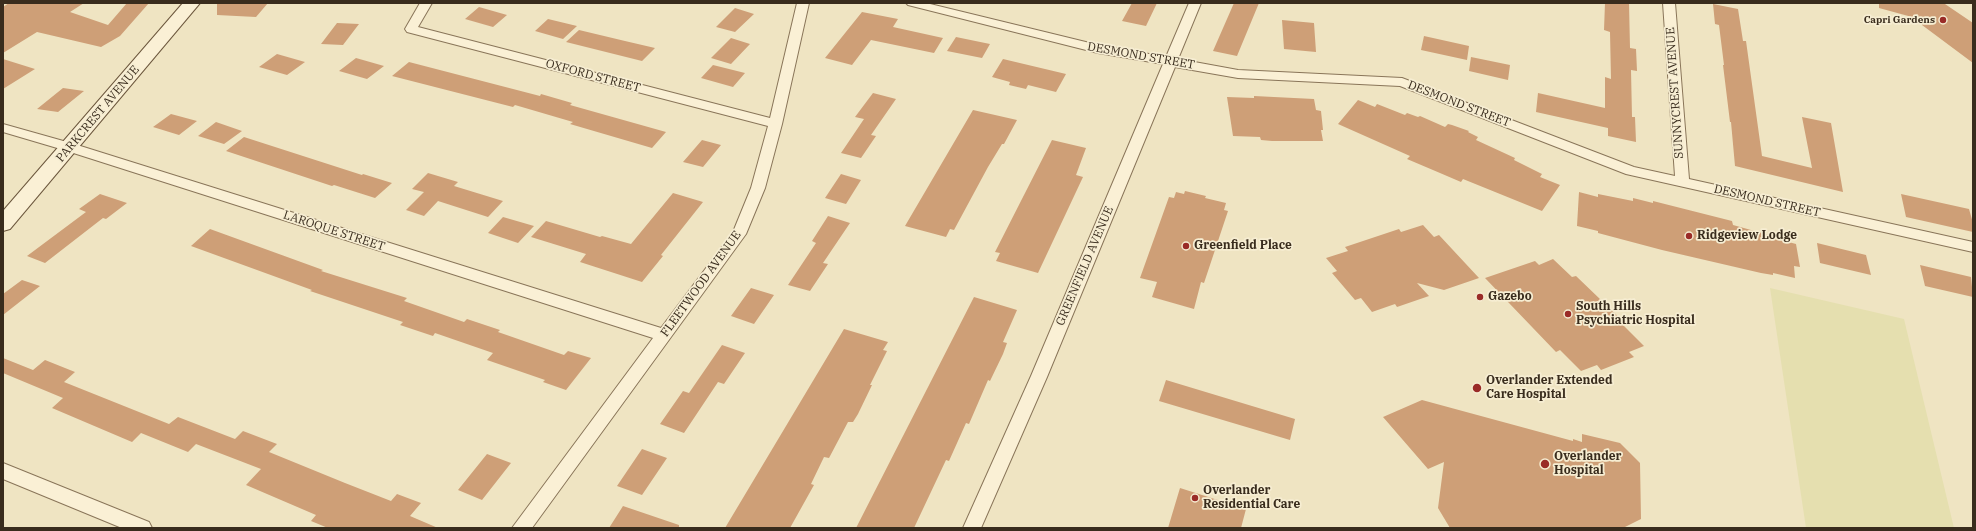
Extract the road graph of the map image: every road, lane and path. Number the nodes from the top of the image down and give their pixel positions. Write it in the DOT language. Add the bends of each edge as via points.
graph roads {
  1 [pos="192,3"];
  2 [pos="426,3"];
  3 [pos="803,3"];
  4 [pos="912,3"];
  5 [pos="1195,3"];
  6 [pos="1669,3"];
  7 [pos="1170,62"];
  8 [pos="775,124"];
  9 [pos="3,128"];
  10 [pos="69,147"];
  11 [pos="1682,182"];
  12 [pos="3,224"];
  13 [pos="1973,247"];
  14 [pos="664,335"];
  15 [pos="3,471"];
  16 [pos="144,528"];
  17 [pos="521,528"];
  18 [pos="972,528"];
  1 -- 10 [label="street, PARKCREST AVENUE"];
  2 -- 8 [label="street, OXFORD STREET" via="411,29"];
  3 -- 8 [label="street, FLEETWOOD AVENUE"];
  4 -- 7 [label="street, DESMOND STREET" via="1098,49"];
  5 -- 7 [label="street, GREENFIELD AVENUE"];
  6 -- 11 [label="street, SUNNYCREST AVENUE"];
  7 -- 11 [label="street, DESMOND STREET" via="1238,74 1402,82 1631,171"];
  7 -- 18 [label="street, GREENFIELD AVENUE" via="1039,377"];
  8 -- 14 [label="street, FLEETWOOD AVENUE" via="758,188 739,234"];
  9 -- 10 [label="street, LAROQUE STREET"];
  10 -- 12 [label="street, PARKCREST AVENUE"];
  10 -- 14 [label="street, LAROQUE STREET"];
  11 -- 13 [label="street, DESMOND STREET"];
  14 -- 17 [label="street, FLEETWOOD AVENUE"];
  15 -- 16 [label="street"];
}
